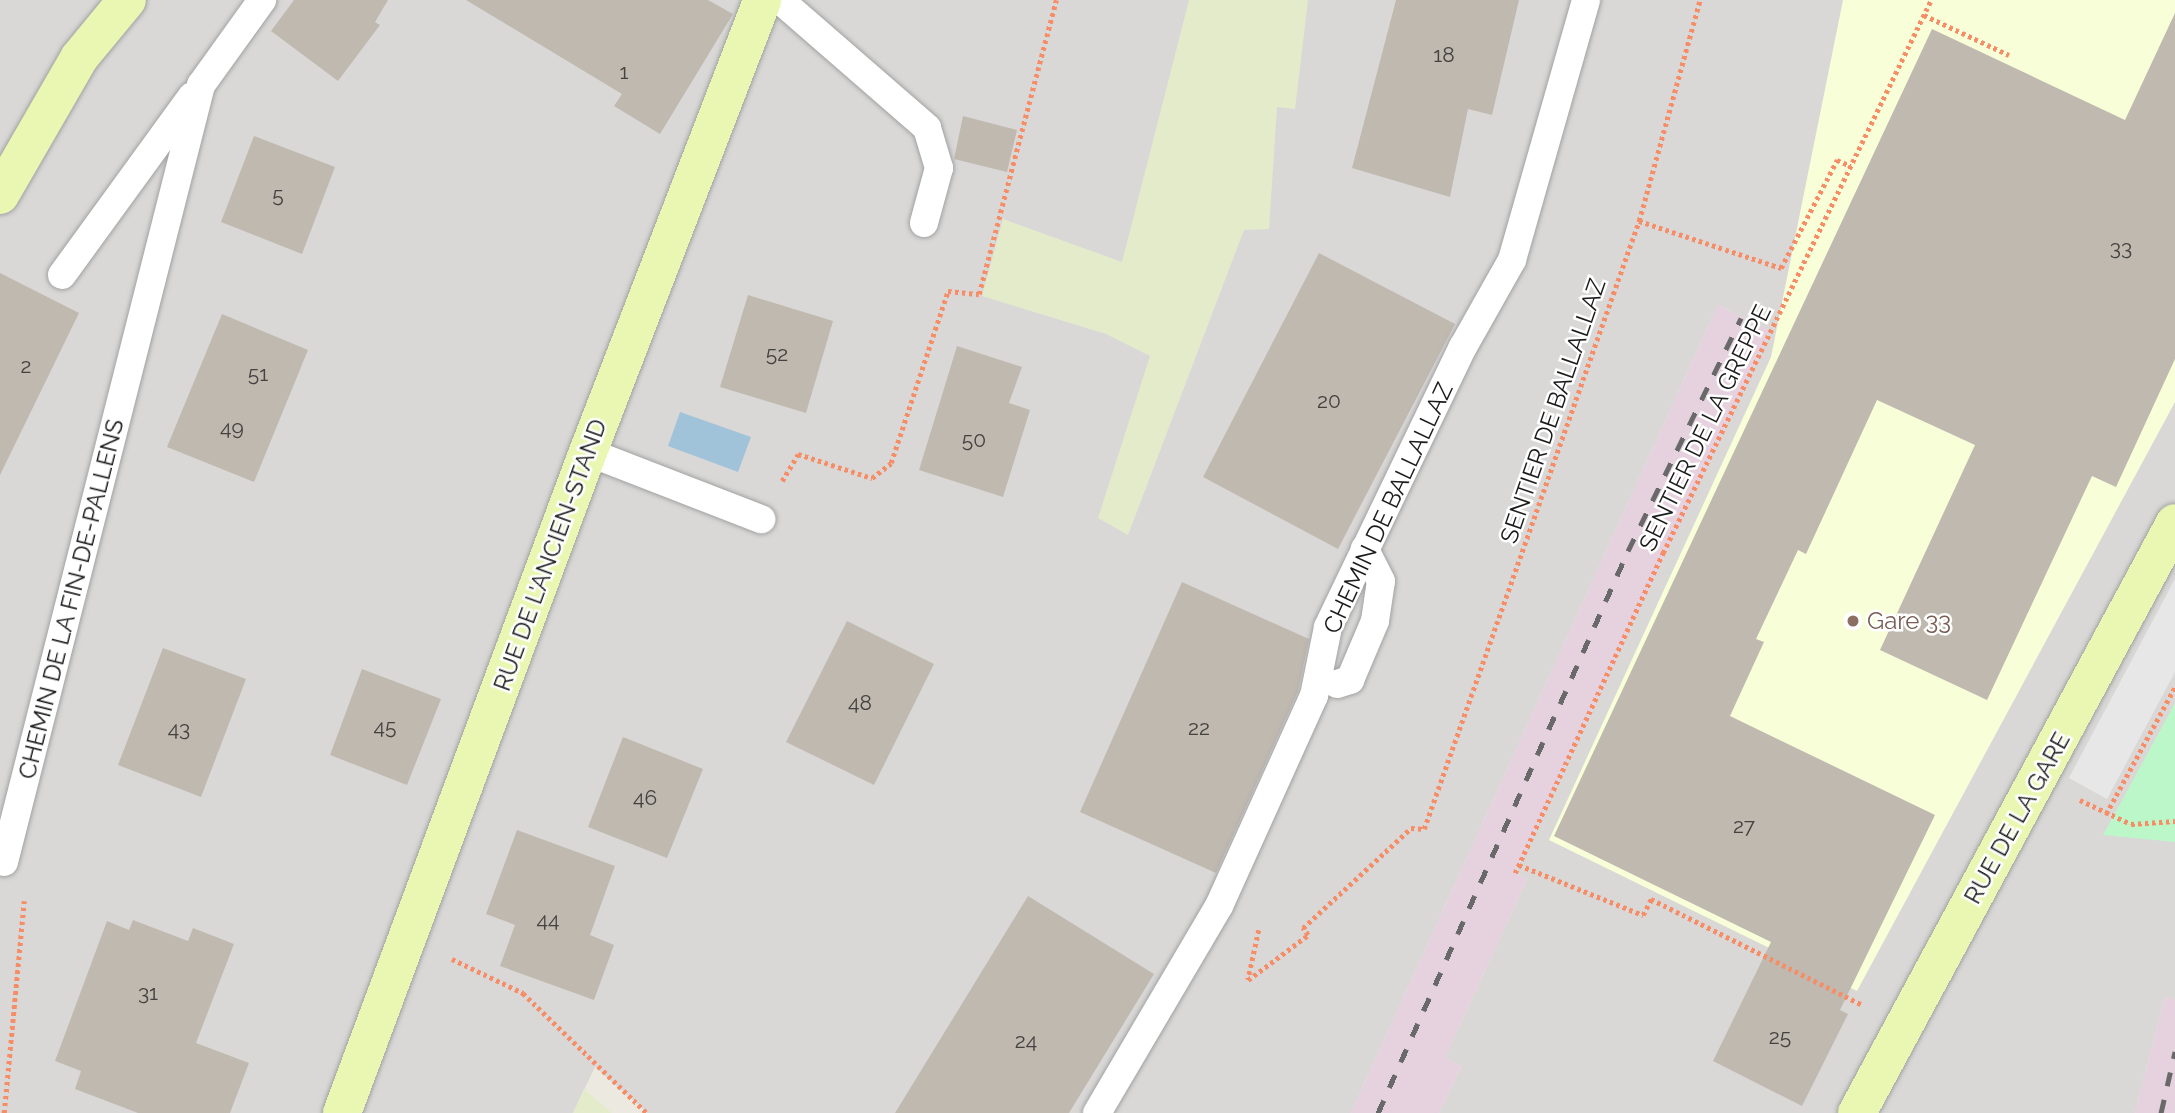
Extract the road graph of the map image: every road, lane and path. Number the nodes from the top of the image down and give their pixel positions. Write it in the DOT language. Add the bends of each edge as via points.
graph roads {
  1 [pos="127,0"];
  2 [pos="262,0"];
  3 [pos="762,0"];
  4 [pos="780,0"];
  5 [pos="1056,0"];
  6 [pos="1586,0"];
  7 [pos="1700,0"];
  8 [pos="1931,0"];
  9 [pos="1924,15"];
  10 [pos="2009,55"];
  11 [pos="201,85"];
  12 [pos="1851,166"];
  13 [pos="0,195"];
  14 [pos="1639,221"];
  15 [pos="924,223"];
  16 [pos="62,275"];
  17 [pos="588,453"];
  18 [pos="761,519"];
  19 [pos="2175,523"];
  20 [pos="1365,549"];
  21 [pos="1337,684"];
  22 [pos="2175,687"];
  23 [pos="2073,797"];
  24 [pos="2106,814"];
  25 [pos="2175,821"];
  26 [pos="4,862"];
  27 [pos="1519,865"];
  28 [pos="1515,873"];
  29 [pos="1262,918"];
  30 [pos="440,953"];
  31 [pos="1852,999"];
  32 [pos="4,1113"];
  33 [pos="342,1113"];
  34 [pos="647,1113"];
  35 [pos="1097,1113"];
  36 [pos="1857,1113"];
  1 -- 13 [label="street" via="79,58"];
  2 -- 11 [label="lane, CHEMIN DE LA FIN-DE-PALLENS"];
  3 -- 17 [label="street, RUE DE L'ANCIEN-STAND"];
  4 -- 15 [label="lane" via="927,128 939,169"];
  5 -- 18 [label="path" via="979,294 948,290 891,463 872,478 798,454"];
  6 -- 20 [label="lane, CHEMIN DE BALLALLAZ" via="1512,260 1463,347"];
  7 -- 14 [label="path, SENTIER DE BALLALLAZ"];
  8 -- 9 [label="path, SENTIER DE LA GREPPE"];
  9 -- 10 [label="path"];
  9 -- 12 [label="path, SENTIER DE LA GREPPE"];
  11 -- 16 [label="lane, CHEMIN DE LA FIN-DE-PALLENS"];
  11 -- 26 [label="lane, CHEMIN DE LA FIN-DE-PALLENS"];
  12 -- 14 [label="path" via="1838,160 1781,268"];
  12 -- 27 [label="path, SENTIER DE LA GREPPE" via="1663,553"];
  14 -- 29 [label="path, SENTIER DE BALLALLAZ" via="1424,829 1411,828 1303,928 1308,935 1248,980"];
  17 -- 18 [label="lane"];
  17 -- 33 [label="street, RUE DE L'ANCIEN-STAND"];
  19 -- 36 [label="street, RUE DE LA GARE"];
  20 -- 21 [label="lane" via="1381,581 1375,621 1350,680"];
  20 -- 35 [label="lane, CHEMIN DE BALLALLAZ" via="1328,627 1314,696 1219,906"];
  22 -- 24 [label="path"];
  23 -- 24 [label="path"];
  24 -- 25 [label="path" via="2131,824"];
  26 -- 32 [label="path" via="25,885"];
  27 -- 28 [label="path, SENTIER DE LA GREPPE"];
  27 -- 31 [label="path" via="1643,915 1651,898"];
  30 -- 34 [label="path" via="523,993"];
}
